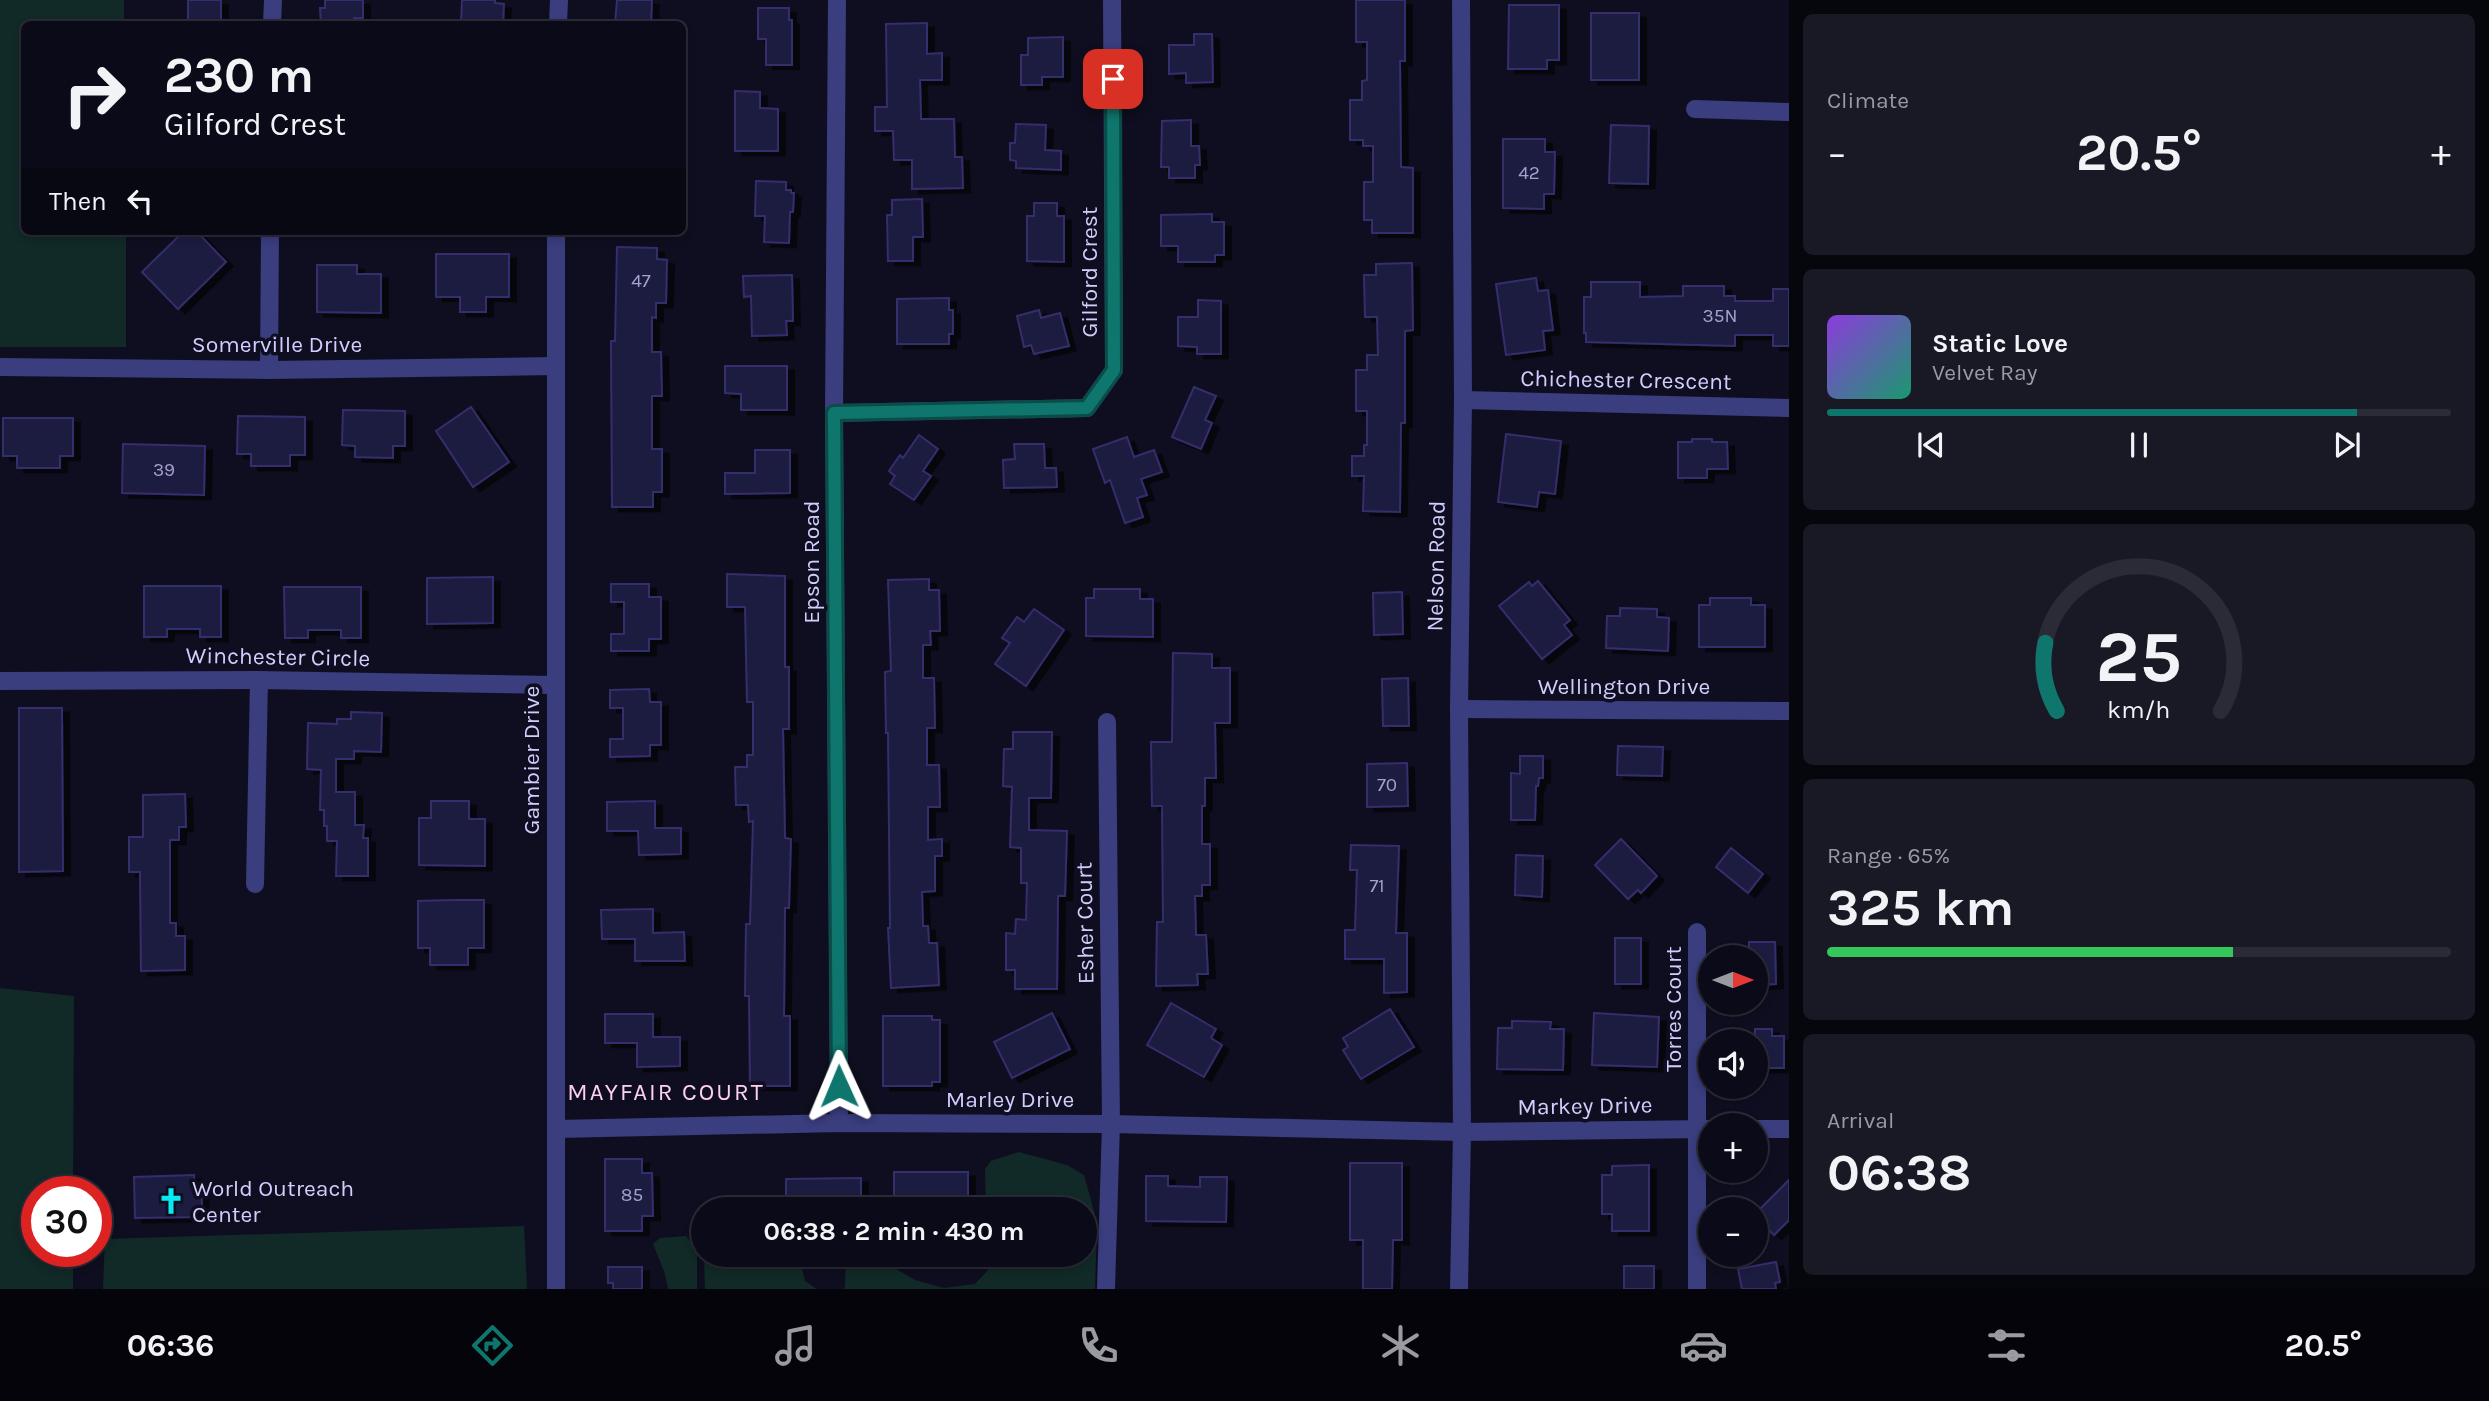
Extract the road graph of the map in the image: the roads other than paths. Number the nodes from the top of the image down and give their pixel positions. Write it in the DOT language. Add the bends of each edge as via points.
graph roads {
  1 [pos="273,0"];
  2 [pos="559,0"];
  3 [pos="837,0"];
  4 [pos="1112,0"];
  5 [pos="1461,0"];
  6 [pos="272,21"];
  7 [pos="558,21"];
  8 [pos="1695,109"];
  9 [pos="1789,112"];
  10 [pos="270,235"];
  11 [pos="556,235"];
  12 [pos="555,366"];
  13 [pos="0,368"];
  14 [pos="269,370"];
  15 [pos="1462,400"];
  16 [pos="1789,408"];
  17 [pos="834,413"];
  18 [pos="259,680"];
  19 [pos="0,681"];
  20 [pos="555,685"];
  21 [pos="1459,709"];
  22 [pos="1789,711"];
  23 [pos="1107,722"];
  24 [pos="255,884"];
  25 [pos="1697,932"];
  26 [pos="1703,1113"];
  27 [pos="839,1123"];
  28 [pos="1111,1124"];
  29 [pos="557,1129"];
  30 [pos="1698,1129"];
  31 [pos="1768,1129"];
  32 [pos="1789,1129"];
  33 [pos="1462,1132"];
  34 [pos="1701,1183"];
  35 [pos="556,1289"];
  36 [pos="1106,1289"];
  37 [pos="1459,1289"];
  38 [pos="1697,1289"];
  1 -- 6 [label="street"];
  2 -- 7 [label="street"];
  3 -- 17 [label="street, Epson Road"];
  4 -- 17 [label="street, Gilford Crest" via="1114,370 1104,385 1087,408"];
  5 -- 15 [label="street, Nelson Road"];
  8 -- 9 [label="street"];
  10 -- 14 [label="street"];
  11 -- 12 [label="street, Gambier Drive"];
  12 -- 14 [label="street, Somerville Drive"];
  12 -- 20 [label="street, Gambier Drive"];
  13 -- 14 [label="street, Somerville Drive"];
  15 -- 16 [label="street, Chichester Crescent"];
  15 -- 21 [label="street, Nelson Road"];
  17 -- 27 [label="street, Epson Road"];
  18 -- 19 [label="street, Winchester Circle"];
  18 -- 20 [label="street, Winchester Circle"];
  18 -- 24 [label="street"];
  20 -- 29 [label="street, Gambier Drive"];
  21 -- 22 [label="street, Wellington Drive"];
  21 -- 33 [label="street, Nelson Road"];
  23 -- 28 [label="street, Esher Court"];
  25 -- 26 [label="street, Torres Court"];
  27 -- 28 [label="street, Marley Drive"];
  27 -- 29 [label="street, Marley Drive"];
  28 -- 33 [label="street, Marley Drive"];
  28 -- 36 [label="street, Esher Court"];
  29 -- 35 [label="street, Gambier Drive"];
  30 -- 33 [label="street, Markey Drive"];
  31 -- 32 [label="street"];
  33 -- 37 [label="street, Nelson Road"];
  34 -- 38 [label="street, Torres Court"];
}
